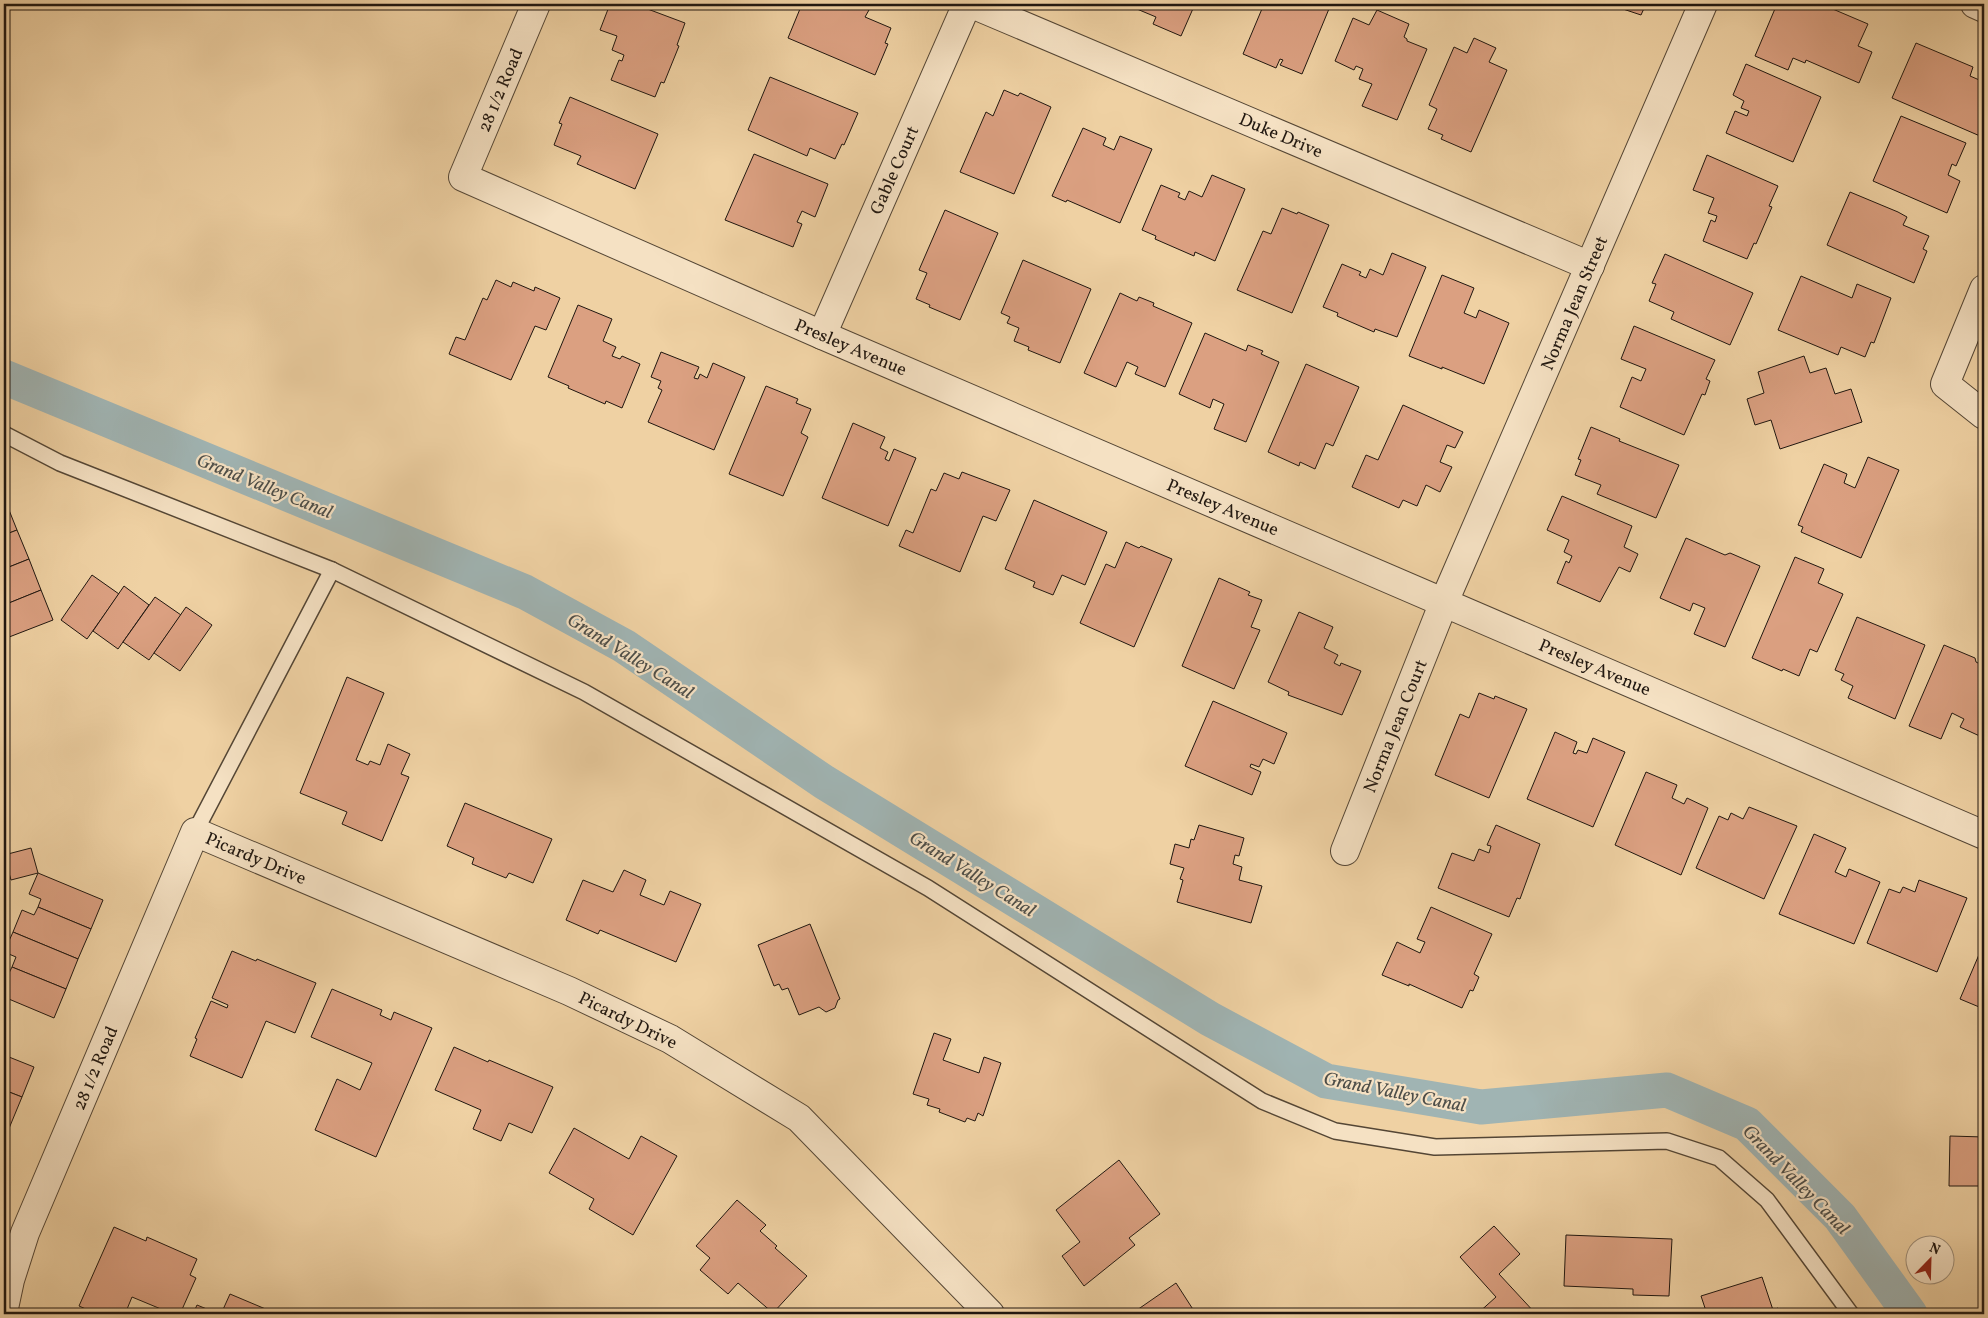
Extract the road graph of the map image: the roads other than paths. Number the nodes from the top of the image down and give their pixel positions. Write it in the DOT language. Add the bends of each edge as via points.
graph roads {
  1 [pos="536,4"];
  2 [pos="967,4"];
  3 [pos="972,4"];
  4 [pos="1703,4"];
  5 [pos="1975,4"];
  6 [pos="1984,8"];
  7 [pos="463,177"];
  8 [pos="1590,266"];
  9 [pos="1984,289"];
  10 [pos="822,335"];
  11 [pos="1984,415"];
  12 [pos="4,434"];
  13 [pos="332,570"];
  14 [pos="1444,602"];
  15 [pos="195,832"];
  16 [pos="1984,835"];
  17 [pos="1345,851"];
  18 [pos="4,1308"];
  19 [pos="990,1314"];
  20 [pos="1851,1314"];
  1 -- 7 [label="street, 28 1/2 Road"];
  2 -- 10 [label="street, Gable Court"];
  3 -- 8 [label="street, Duke Drive"];
  4 -- 8 [label="street, Norma Jean Street"];
  5 -- 6 [label="street"];
  7 -- 10 [label="street, Presley Avenue"];
  8 -- 14 [label="street, Norma Jean Street"];
  9 -- 11 [label="street" via="1945,384"];
  10 -- 14 [label="street, Presley Avenue"];
  12 -- 13 [label="lane" via="60,462"];
  13 -- 15 [label="lane"];
  13 -- 20 [label="lane" via="584,692 920,883 1262,1101 1335,1131 1435,1147 1667,1141 1719,1158 1767,1200"];
  14 -- 16 [label="street, Presley Avenue"];
  14 -- 17 [label="street, Norma Jean Court"];
  15 -- 18 [label="street, 28 1/2 Road" via="25,1233"];
  15 -- 19 [label="street, Picardy Drive" via="569,990 670,1039 799,1118"];
}
